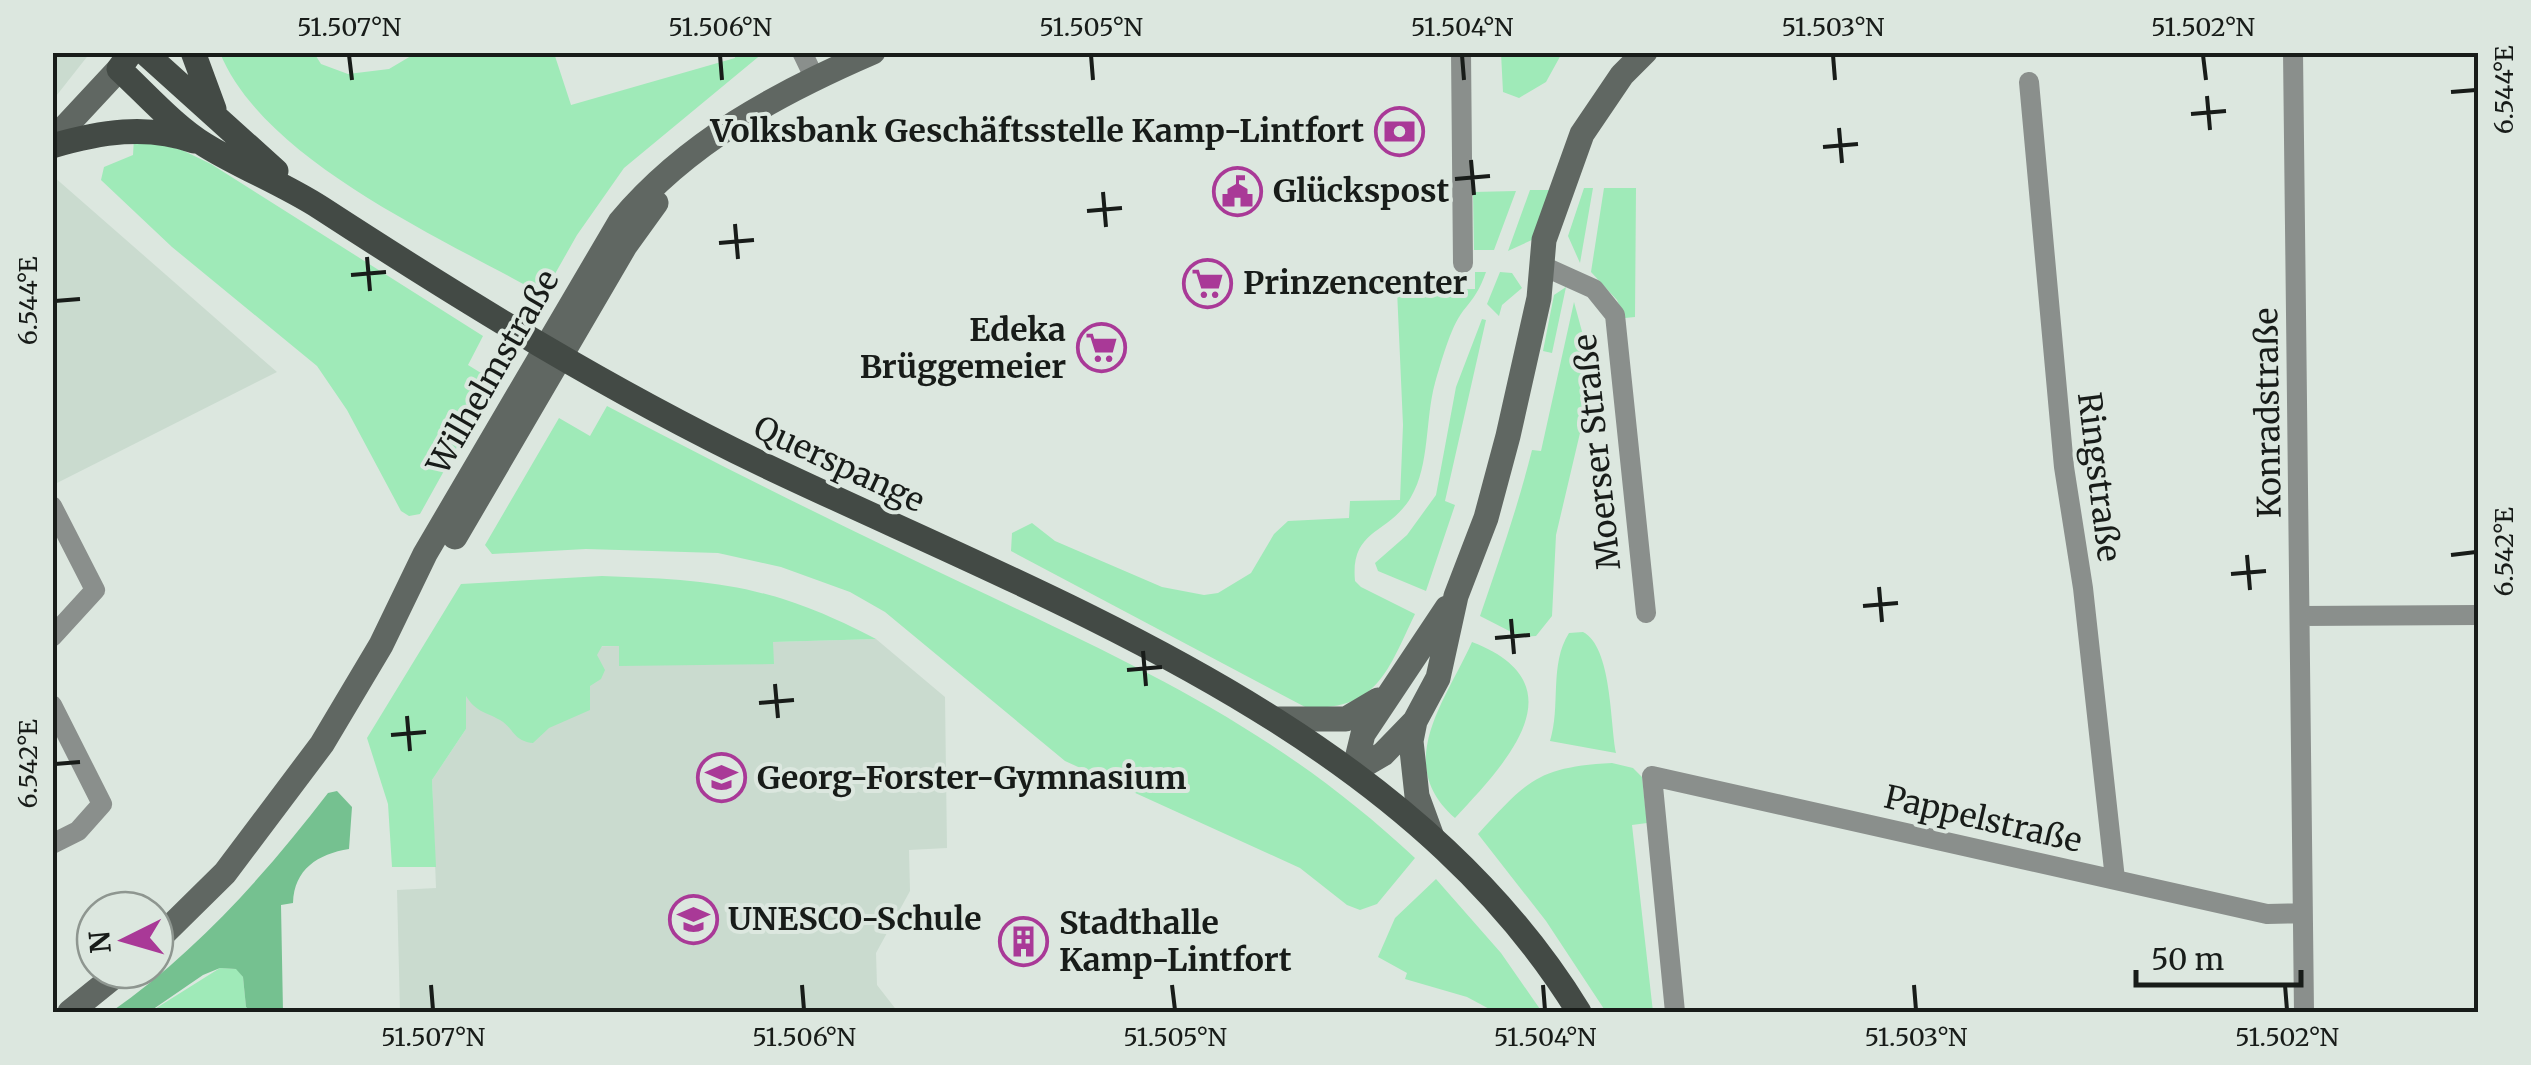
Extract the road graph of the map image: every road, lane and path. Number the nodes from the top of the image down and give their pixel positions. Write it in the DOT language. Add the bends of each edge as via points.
graph roads {
  1 [pos="144,52"];
  2 [pos="193,52"];
  3 [pos="802,52"];
  4 [pos="873,52"];
  5 [pos="1461,52"];
  6 [pos="1645,52"];
  7 [pos="1666,52"];
  8 [pos="2293,52"];
  9 [pos="125,61"];
  10 [pos="814,78"];
  11 [pos="2028,82"];
  12 [pos="220,122"];
  13 [pos="52,144"];
  14 [pos="202,144"];
  15 [pos="306,198"];
  16 [pos="1463,263"];
  17 [pos="1543,266"];
  18 [pos="52,506"];
  19 [pos="1456,596"];
  20 [pos="1646,613"];
  21 [pos="2478,615"];
  22 [pos="2301,616"];
  23 [pos="52,637"];
  24 [pos="1390,691"];
  25 [pos="52,705"];
  26 [pos="1279,719"];
  27 [pos="1415,721"];
  28 [pos="1354,771"];
  29 [pos="1432,837"];
  30 [pos="52,844"];
  31 [pos="2115,880"];
  32 [pos="2302,913"];
  33 [pos="175,922"];
  34 [pos="97,990"];
  35 [pos="70,1012"];
  36 [pos="1579,1012"];
  37 [pos="1675,1012"];
  38 [pos="2304,1012"];
  1 -- 12 [label="main road, Querspange"];
  2 -- 12 [label="main road"];
  3 -- 10 [label="street"];
  4 -- 10 [label="main road, Wilhelmstraße"];
  5 -- 16 [label="street"];
  6 -- 17 [label="main road, Moerser Straße" via="1582,134 1555,202"];
  7 -- 17 [label="main road, Moerser Straße" via="1621,95 1594,138"];
  8 -- 22 [label="street, Konradstraße"];
  9 -- 13 [label="main road"];
  9 -- 14 [label="main road, Querspange"];
  10 -- 33 [label="main road, Wilhelmstraße" via="728,126 650,186 620,222 425,554 381,646 294,785 225,873"];
  11 -- 31 [label="street, Ringstraße" via="2064,467"];
  12 -- 15 [label="main road, Querspange"];
  13 -- 14 [label="main road" via="124,131 167,132"];
  14 -- 15 [label="main road, Querspange"];
  15 -- 26 [label="main road, Querspange" via="687,428"];
  17 -- 19 [label="main road, Moerser Straße" via="1499,468"];
  17 -- 20 [label="street, Moerser Straße" via="1594,289 1616,315"];
  18 -- 23 [label="street" via="95,590"];
  19 -- 24 [label="main road, Moerser Straße"];
  19 -- 27 [label="main road, Moerser Straße" via="1438,678"];
  21 -- 22 [label="street"];
  22 -- 32 [label="street, Konradstraße"];
  24 -- 26 [label="main road, Moerser Straße" via="1346,719"];
  24 -- 28 [label="main road, Moerser Straße" via="1363,734"];
  25 -- 30 [label="street" via="102,804 78,831"];
  26 -- 28 [label="main road, Querspange"];
  27 -- 28 [label="main road, Moerser Straße" via="1383,754"];
  27 -- 29 [label="main road, Moerser Straße" via="1411,765"];
  28 -- 29 [label="main road, Moerser Straße"];
  29 -- 36 [label="main road, Moerser Straße" via="1511,918"];
  31 -- 32 [label="street, Pappelstraße" via="2267,914"];
  31 -- 37 [label="street, Pappelstraße" via="1652,776"];
  32 -- 38 [label="street, Konradstraße"];
  34 -- 35 [label="main road"];
}
